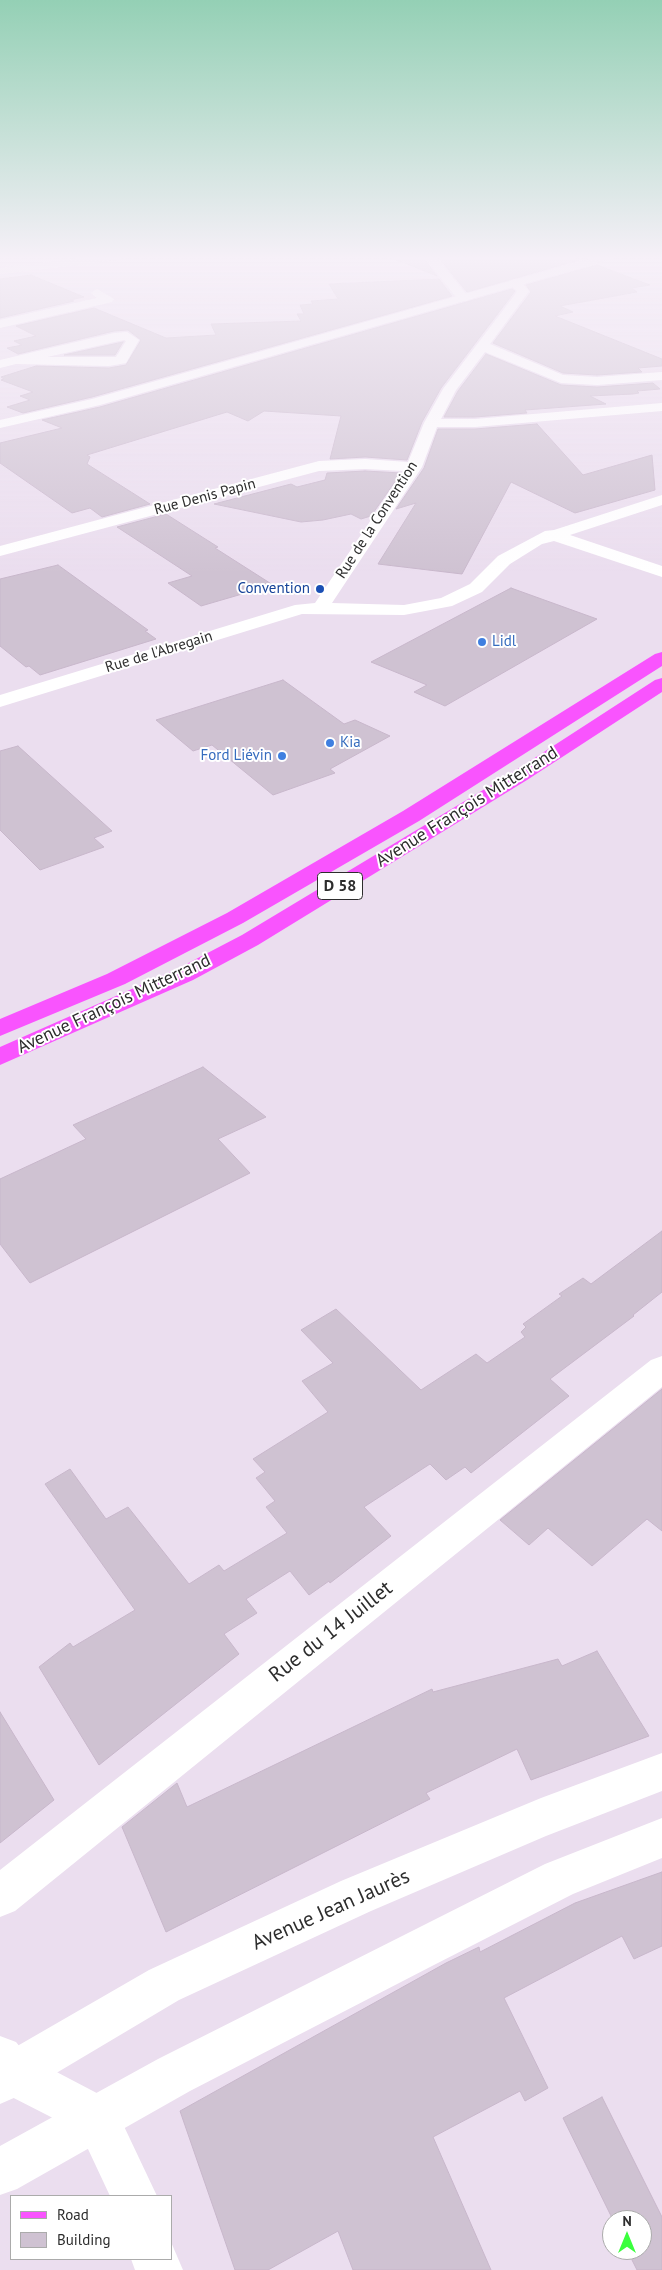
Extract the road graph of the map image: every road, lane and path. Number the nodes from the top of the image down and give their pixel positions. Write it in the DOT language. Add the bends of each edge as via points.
graph roads {
  1 [pos="225,363"];
  2 [pos="470,363"];
  3 [pos="523,363"];
  4 [pos="662,376"];
  5 [pos="662,406"];
  6 [pos="431,423"];
  7 [pos="0,424"];
  8 [pos="414,467"];
  9 [pos="662,500"];
  10 [pos="551,534"];
  11 [pos="0,552"];
  12 [pos="662,572"];
  13 [pos="320,608"];
  14 [pos="662,658"];
  15 [pos="662,684"];
  16 [pos="0,701"];
  17 [pos="0,1028"];
  18 [pos="0,1057"];
  19 [pos="662,1369"];
  20 [pos="662,1772"];
  21 [pos="662,1838"];
  22 [pos="0,1896"];
  23 [pos="4,2071"];
  24 [pos="96,2117"];
  25 [pos="0,2172"];
  26 [pos="134,2195"];
  1 -- 7 [label="street" via="95,402"];
  2 -- 6 [label="street, Rue de la Convention" via="450,389"];
  3 -- 4 [label="street" via="561,379 597,381"];
  5 -- 6 [label="street" via="474,424"];
  6 -- 8 [label="street, Rue de la Convention"];
  8 -- 11 [label="street, Rue Denis Papin" via="319,466"];
  8 -- 13 [label="street, Rue de la Convention"];
  9 -- 10 [label="street, Rue de l'Abregain"];
  10 -- 12 [label="street"];
  10 -- 13 [label="street, Rue de l'Abregain" via="504,560 476,588 446,602 404,610"];
  13 -- 16 [label="street, Rue de l'Abregain" via="301,609"];
  14 -- 17 [label="main road, Avenue François Mitterrand / D 58" via="411,816 235,918 116,979"];
  15 -- 18 [label="main road, Avenue François Mitterrand / D 58" via="520,776 250,940 184,974"];
  19 -- 22 [label="street, Rue du 14 Juillet"];
  20 -- 23 [label="street, Avenue Jean Jaurès" via="356,1896 164,1985"];
  21 -- 24 [label="street" via="560,1879"];
  23 -- 24 [label="street"];
  24 -- 25 [label="street"];
  24 -- 26 [label="street"];
}
